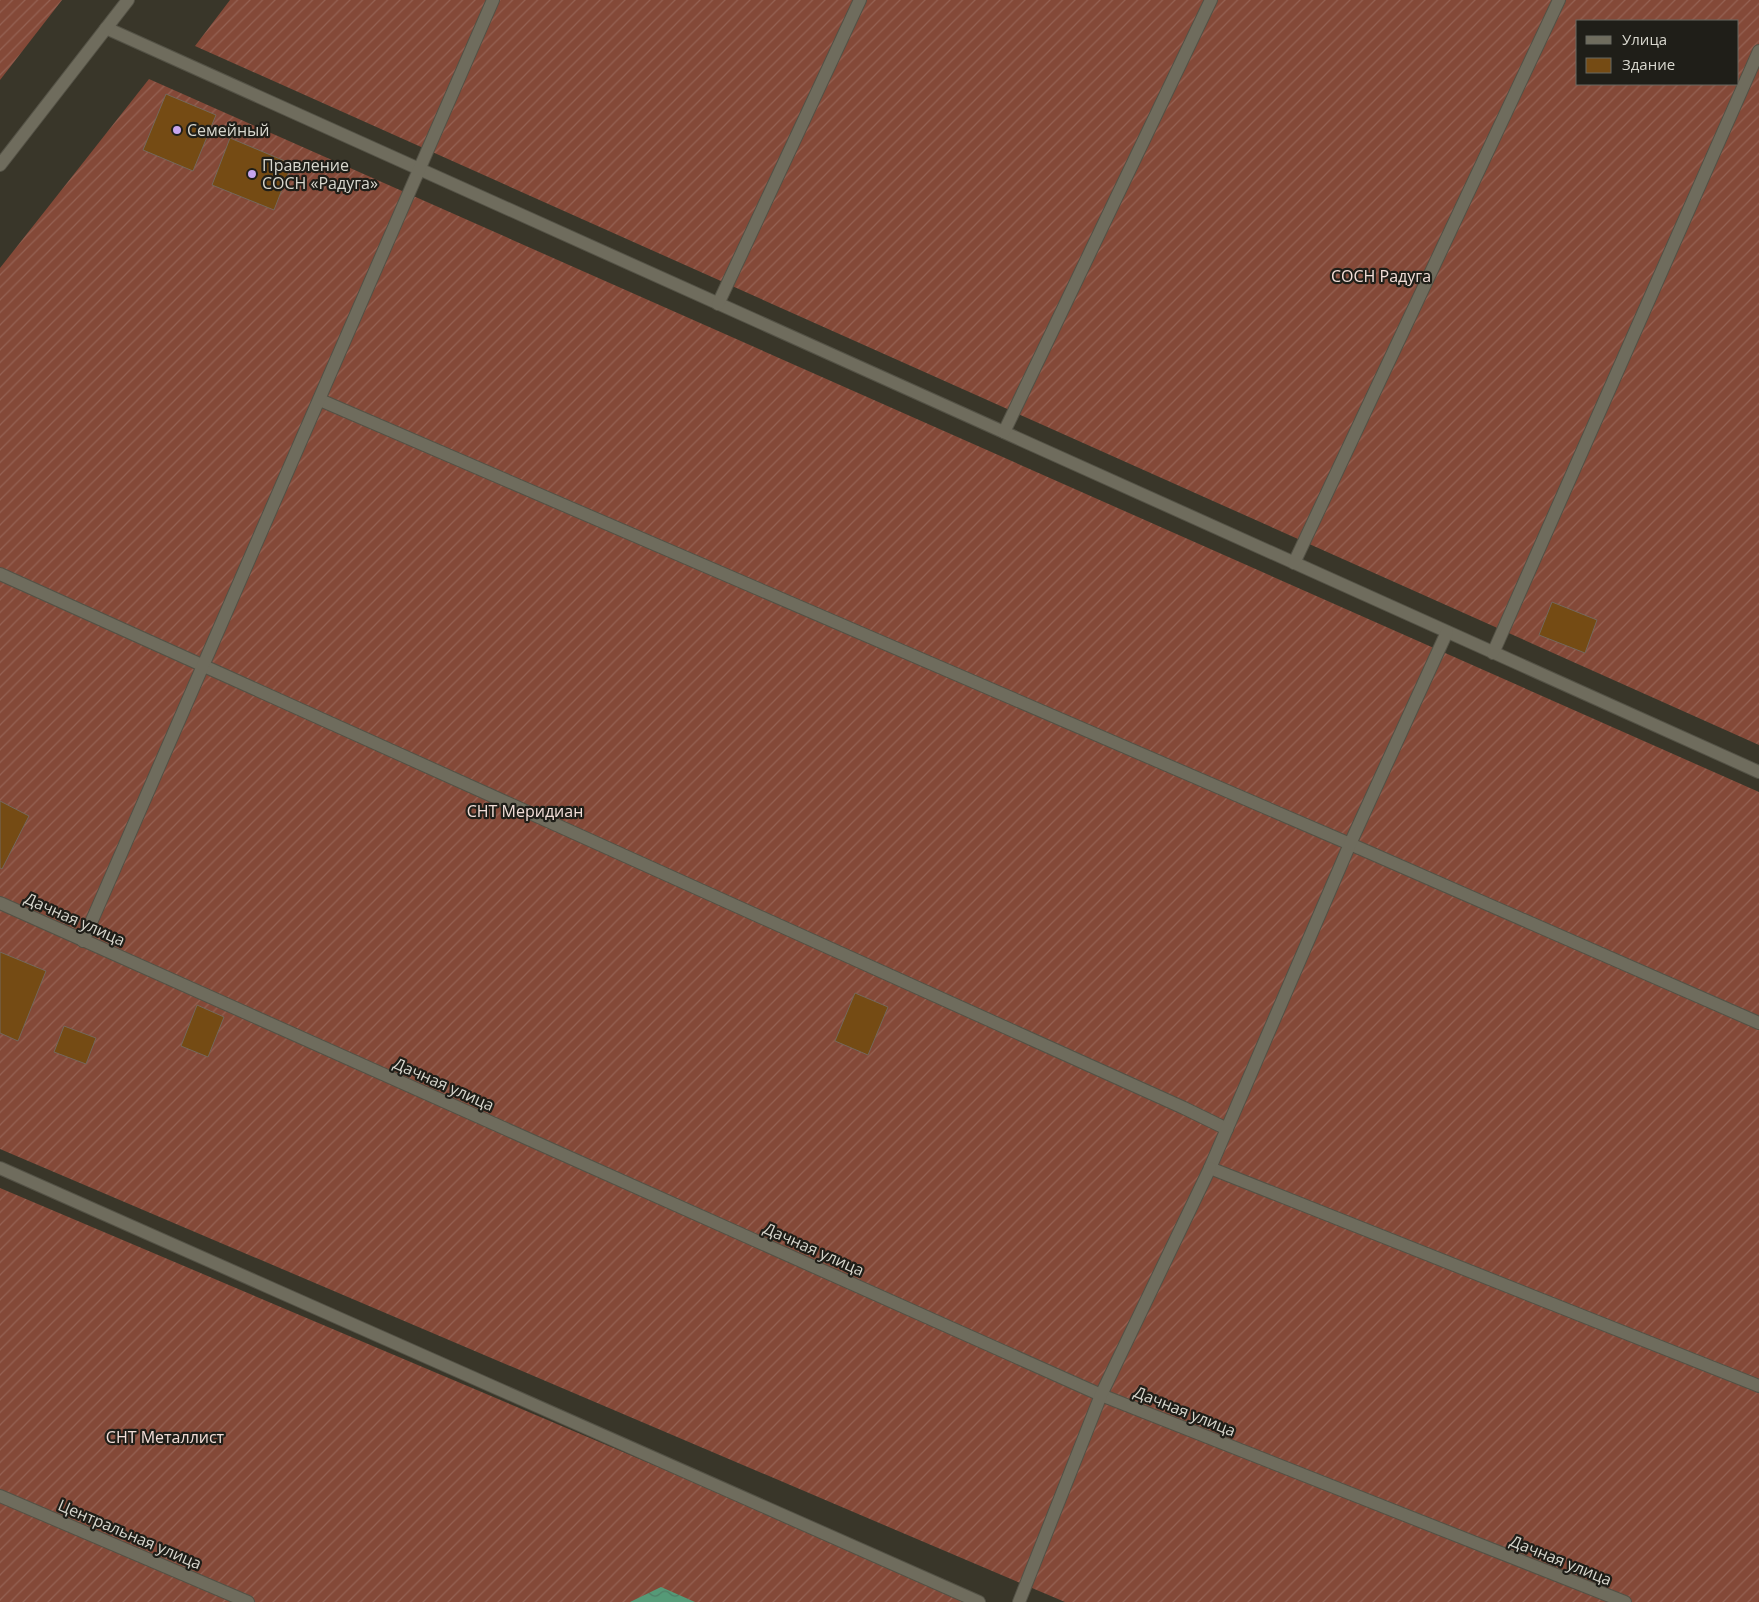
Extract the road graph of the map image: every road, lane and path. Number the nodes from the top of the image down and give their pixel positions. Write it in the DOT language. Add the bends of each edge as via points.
graph roads {
  1 [pos="128,0"];
  2 [pos="492,0"];
  3 [pos="860,0"];
  4 [pos="1211,0"];
  5 [pos="1559,0"];
  6 [pos="106,28"];
  7 [pos="1759,51"];
  8 [pos="0,165"];
  9 [pos="418,169"];
  10 [pos="718,304"];
  11 [pos="320,400"];
  12 [pos="1004,432"];
  13 [pos="1294,563"];
  14 [pos="0,574"];
  15 [pos="1446,632"];
  16 [pos="1493,653"];
  17 [pos="202,665"];
  18 [pos="1759,772"];
  19 [pos="1350,844"];
  20 [pos="0,903"];
  21 [pos="83,940"];
  22 [pos="1759,1023"];
  23 [pos="1227,1129"];
  24 [pos="0,1168"];
  25 [pos="1210,1168"];
  26 [pos="1759,1386"];
  27 [pos="1101,1395"];
  28 [pos="0,1496"];
  29 [pos="248,1602"];
  30 [pos="978,1602"];
  31 [pos="1019,1602"];
  32 [pos="1625,1602"];
  1 -- 6 [label="street"];
  2 -- 9 [label="street"];
  3 -- 10 [label="street"];
  4 -- 12 [label="street"];
  5 -- 13 [label="street"];
  6 -- 8 [label="street"];
  6 -- 9 [label="street"];
  7 -- 16 [label="street"];
  9 -- 10 [label="street"];
  9 -- 11 [label="street"];
  10 -- 12 [label="street"];
  11 -- 17 [label="street"];
  11 -- 19 [label="street"];
  12 -- 13 [label="street"];
  13 -- 15 [label="street"];
  14 -- 17 [label="street"];
  15 -- 16 [label="street"];
  15 -- 19 [label="street"];
  16 -- 18 [label="street"];
  17 -- 21 [label="street"];
  17 -- 23 [label="street"];
  19 -- 22 [label="street"];
  19 -- 23 [label="street"];
  20 -- 21 [label="street, Дачная улица"];
  21 -- 27 [label="street, Дачная улица"];
  23 -- 25 [label="street"];
  24 -- 30 [label="street"];
  25 -- 26 [label="street"];
  25 -- 27 [label="street"];
  27 -- 31 [label="street"];
  27 -- 32 [label="street, Дачная улица"];
  28 -- 29 [label="street, Центральная улица"];
}
